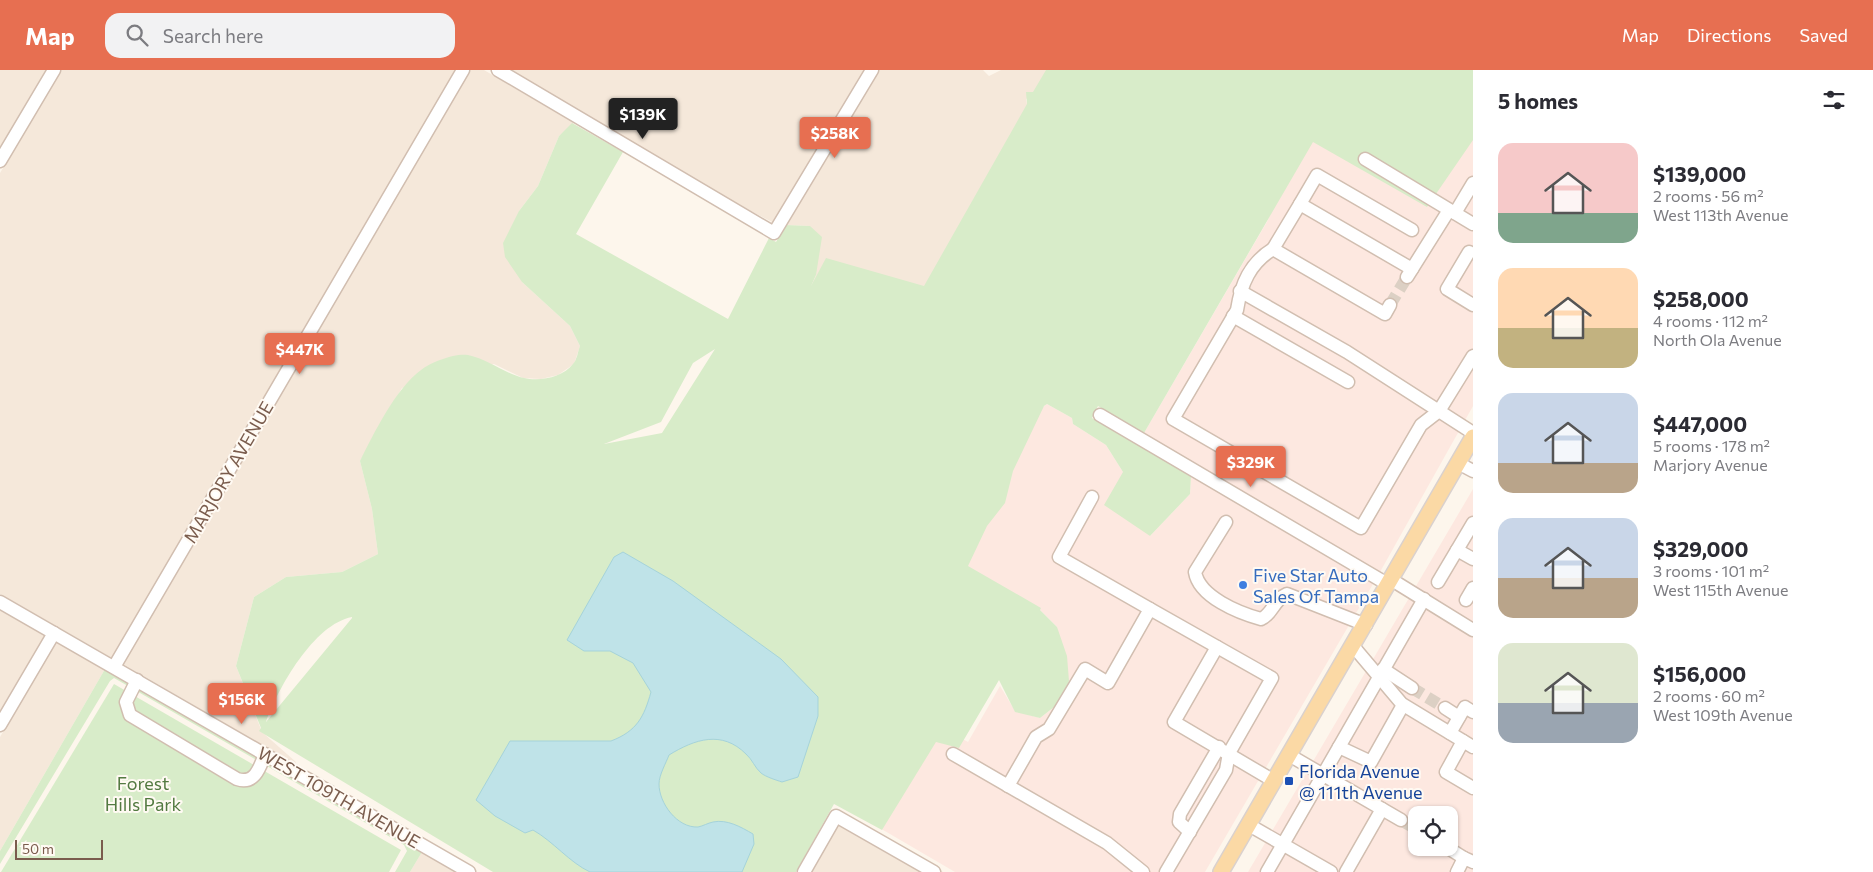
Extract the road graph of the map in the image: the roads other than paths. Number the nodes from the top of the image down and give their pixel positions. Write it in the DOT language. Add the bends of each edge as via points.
graph roads {
  1 [pos="54,70"];
  2 [pos="463,70"];
  3 [pos="498,70"];
  4 [pos="872,70"];
  5 [pos="1365,159"];
  6 [pos="0,161"];
  7 [pos="1473,183"];
  8 [pos="1300,204"];
  9 [pos="1452,212"];
  10 [pos="1473,224"];
  11 [pos="1412,230"];
  12 [pos="1273,249"];
  13 [pos="1469,252"];
  14 [pos="1240,291"];
  15 [pos="1390,305"];
  16 [pos="1473,305"];
  17 [pos="1233,316"];
  18 [pos="1473,356"];
  19 [pos="1348,382"];
  20 [pos="1439,411"];
  21 [pos="1100,415"];
  22 [pos="1473,435"];
  23 [pos="1458,463"];
  24 [pos="1473,471"];
  25 [pos="1092,497"];
  26 [pos="1226,522"];
  27 [pos="1473,523"];
  28 [pos="1457,550"];
  29 [pos="1473,559"];
  30 [pos="1390,582"];
  31 [pos="1438,582"];
  32 [pos="1473,588"];
  33 [pos="1424,599"];
  34 [pos="1466,600"];
  35 [pos="0,602"];
  36 [pos="1150,609"];
  37 [pos="1366,624"];
  38 [pos="1473,630"];
  39 [pos="54,633"];
  40 [pos="1353,646"];
  41 [pos="1217,647"];
  42 [pos="114,667"];
  43 [pos="1381,673"];
  44 [pos="138,680"];
  45 [pos="1412,688"];
  46 [pos="1403,704"];
  47 [pos="1445,708"];
  48 [pos="1473,712"];
  49 [pos="1459,717"];
  50 [pos="0,725"];
  51 [pos="1450,733"];
  52 [pos="1468,744"];
  53 [pos="1340,746"];
  54 [pos="1224,750"];
  55 [pos="265,754"];
  56 [pos="953,754"];
  57 [pos="1289,755"];
  58 [pos="1324,776"];
  59 [pos="1274,781"];
  60 [pos="1008,786"];
  61 [pos="1473,788"];
  62 [pos="1382,808"];
  63 [pos="1401,820"];
  64 [pos="1249,825"];
  65 [pos="1190,832"];
  66 [pos="1283,845"];
  67 [pos="1458,854"];
  68 [pos="1469,860"];
  69 [pos="469,872"];
  70 [pos="804,872"];
  71 [pos="932,872"];
  72 [pos="1143,872"];
  73 [pos="1166,872"];
  74 [pos="1221,872"];
  75 [pos="1267,872"];
  76 [pos="1331,872"];
  77 [pos="1346,872"];
  78 [pos="1456,872"];
  1 -- 6 [label="street"];
  2 -- 42 [label="street, MARJORY AVENUE"];
  3 -- 4 [label="street" via="774,233"];
  5 -- 9 [label="street"];
  7 -- 9 [label="street"];
  8 -- 9 [label="street" via="1410,273"];
  8 -- 11 [label="street" via="1317,175"];
  8 -- 12 [label="street"];
  9 -- 10 [label="street"];
  12 -- 14 [label="street" via="1258,258"];
  12 -- 15 [label="street" via="1385,314"];
  13 -- 16 [label="street" via="1447,289"];
  14 -- 17 [label="street"];
  14 -- 20 [label="street" via="1347,352"];
  17 -- 19 [label="street"];
  17 -- 20 [label="street" via="1173,419 1362,528 1422,426"];
  18 -- 20 [label="street"];
  20 -- 22 [label="street"];
  21 -- 30 [label="street"];
  22 -- 23 [label="main road"];
  23 -- 24 [label="street"];
  23 -- 30 [label="main road"];
  25 -- 36 [label="street" via="1059,557"];
  26 -- 37 [label="street" via="1195,572 1197,582 1206,591 1261,619 1278,598 1287,594"];
  27 -- 28 [label="street"];
  28 -- 29 [label="street"];
  28 -- 31 [label="street"];
  30 -- 33 [label="street"];
  30 -- 37 [label="main road"];
  32 -- 34 [label="street"];
  33 -- 38 [label="street"];
  33 -- 43 [label="street"];
  35 -- 39 [label="street, WEST 109TH AVENUE"];
  36 -- 41 [label="street"];
  36 -- 60 [label="street" via="1108,683 1085,669 1049,729 1036,737"];
  37 -- 40 [label="main road"];
  39 -- 42 [label="street, WEST 109TH AVENUE"];
  39 -- 50 [label="street"];
  40 -- 43 [label="street"];
  40 -- 57 [label="main road"];
  41 -- 54 [label="street" via="1174,722"];
  41 -- 54 [label="street" via="1272,678"];
  42 -- 44 [label="street, WEST 109TH AVENUE"];
  43 -- 45 [label="street"];
  43 -- 46 [label="street"];
  43 -- 53 [label="street"];
  44 -- 55 [label="street, WEST 109TH AVENUE"];
  44 -- 55 [label="street" via="126,702 130,715 238,779 250,780"];
  46 -- 51 [label="street"];
  46 -- 53 [label="street" via="1371,762"];
  47 -- 49 [label="street"];
  48 -- 49 [label="street" via="1465,707"];
  49 -- 51 [label="street"];
  51 -- 52 [label="street"];
  52 -- 61 [label="street" via="1446,772"];
  53 -- 58 [label="street"];
  54 -- 59 [label="street"];
  54 -- 65 [label="street" via="1226,770"];
  54 -- 65 [label="street" via="1180,814 1179,822"];
  55 -- 69 [label="street, WEST 109TH AVENUE"];
  56 -- 60 [label="street"];
  57 -- 58 [label="street"];
  57 -- 59 [label="main road"];
  58 -- 62 [label="street"];
  58 -- 66 [label="street"];
  59 -- 64 [label="main road"];
  60 -- 72 [label="street" via="1107,844"];
  62 -- 63 [label="street"];
  62 -- 77 [label="street"];
  64 -- 66 [label="street"];
  64 -- 74 [label="main road"];
  65 -- 73 [label="street"];
  66 -- 75 [label="street"];
  66 -- 76 [label="street"];
  67 -- 68 [label="street"];
  68 -- 78 [label="street"];
  70 -- 71 [label="street" via="836,816"];
}
